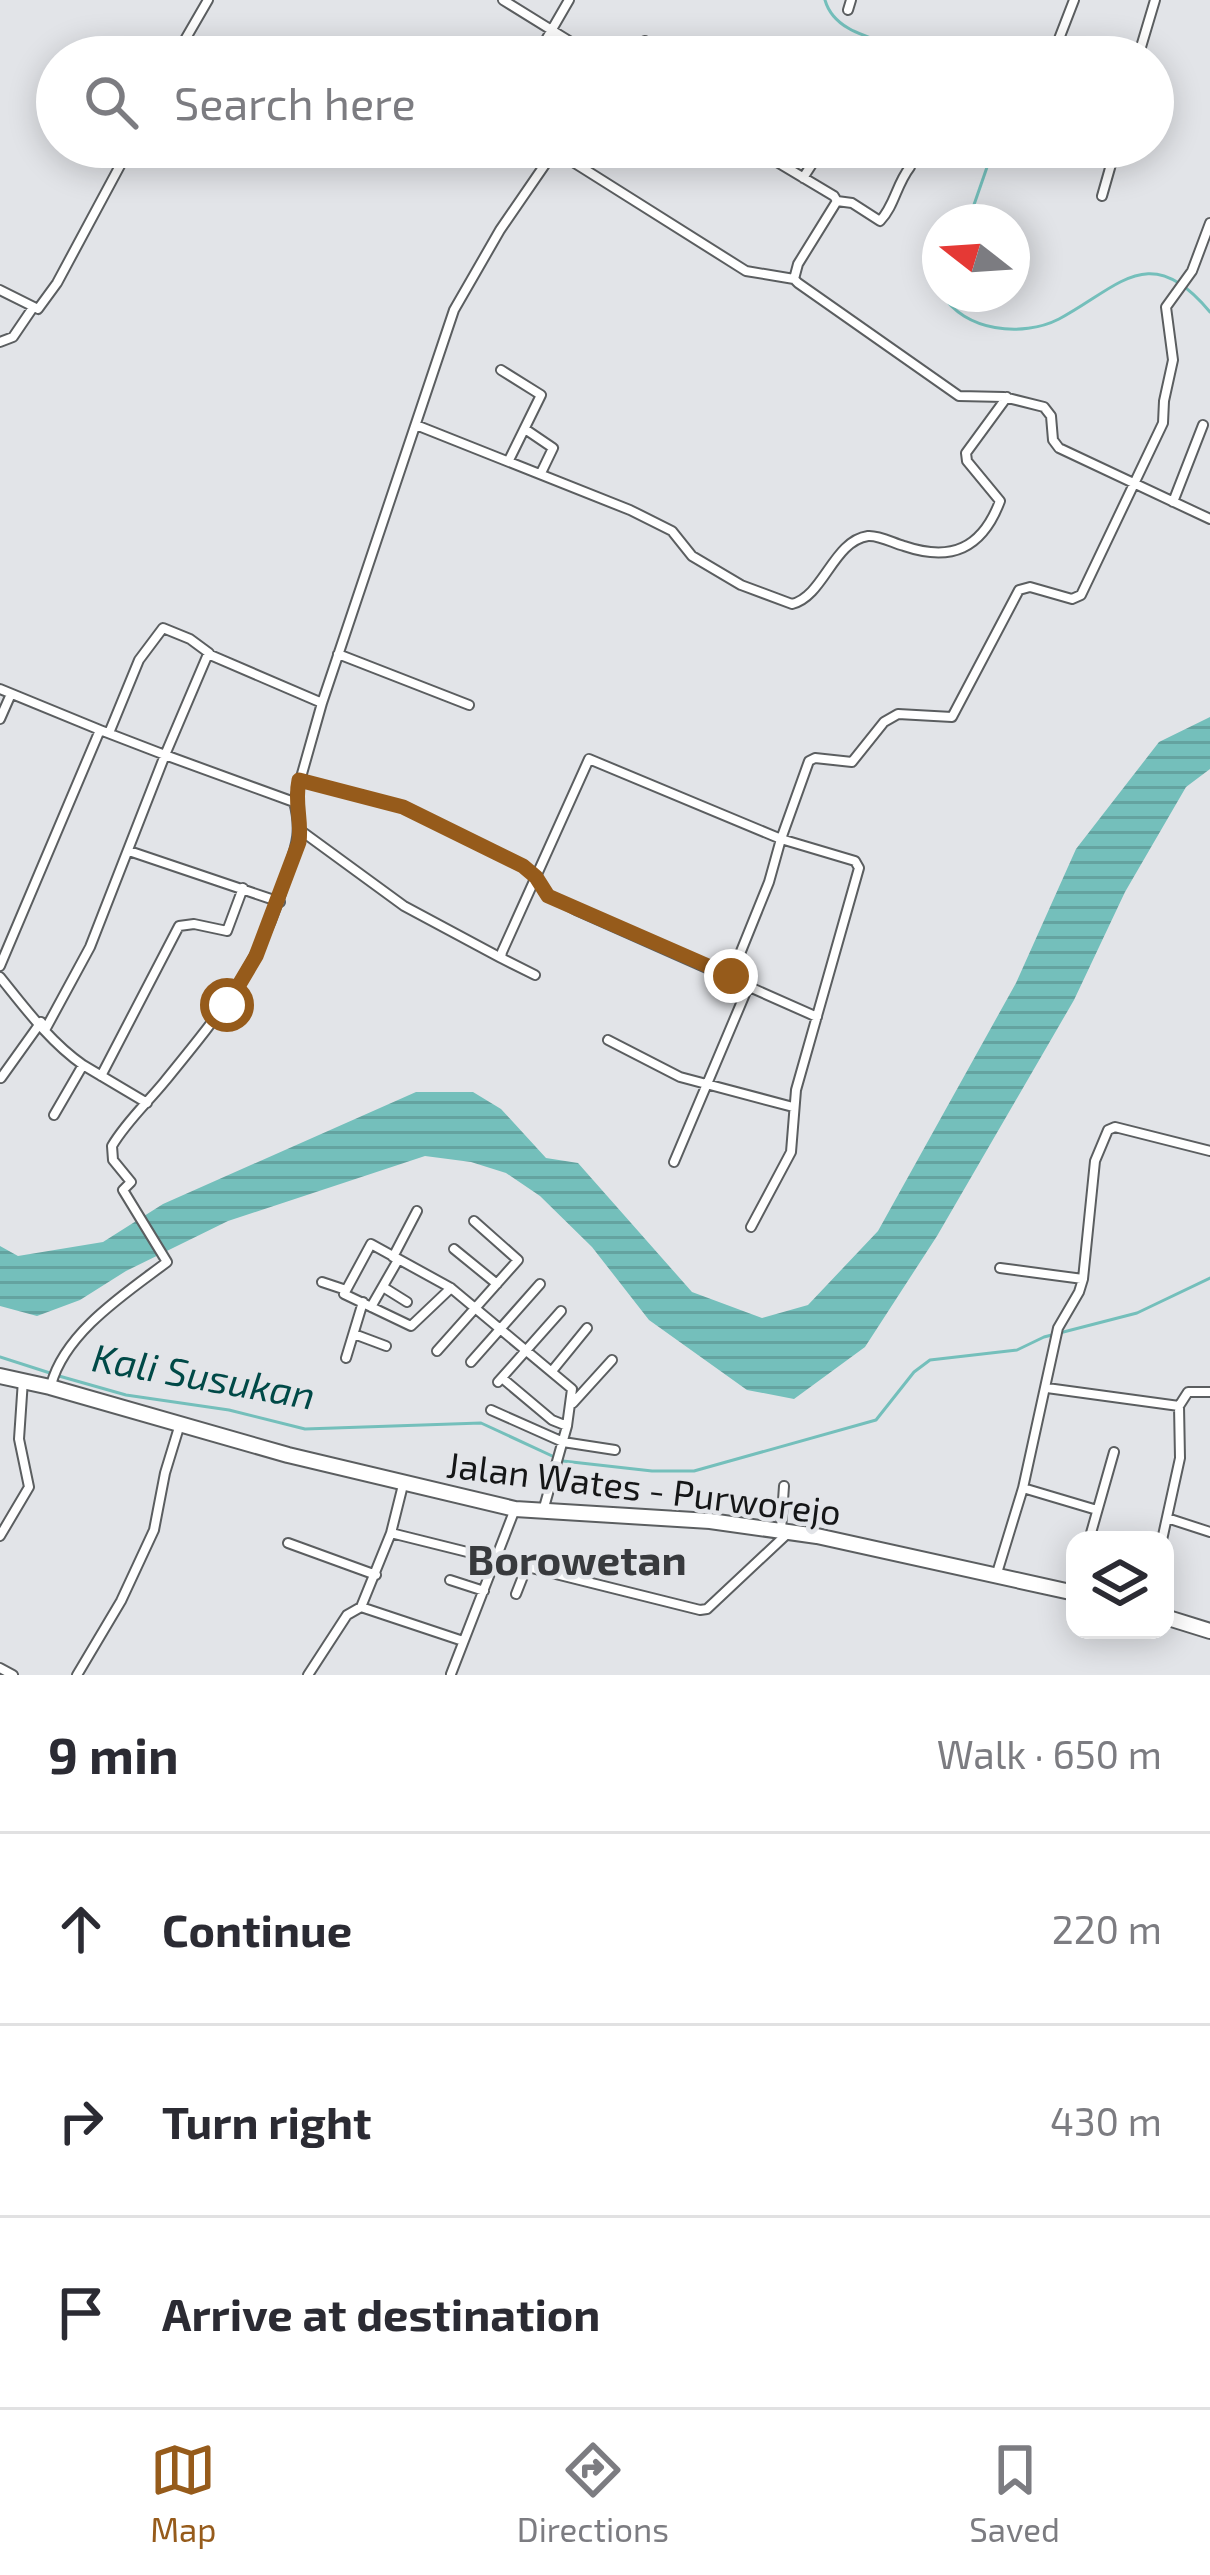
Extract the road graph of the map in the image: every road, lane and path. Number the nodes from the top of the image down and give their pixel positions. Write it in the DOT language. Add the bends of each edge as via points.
graph roads {
  1 [pos="208,0"];
  2 [pos="502,0"];
  3 [pos="569,0"];
  4 [pos="1074,0"];
  5 [pos="1155,0"];
  6 [pos="552,31"];
  7 [pos="187,36"];
  8 [pos="549,36"];
  9 [pos="560,36"];
  10 [pos="1060,36"];
  11 [pos="1144,36"];
  12 [pos="119,168"];
  13 [pos="542,168"];
  14 [pos="586,168"];
  15 [pos="787,168"];
  16 [pos="809,168"];
  17 [pos="909,168"];
  18 [pos="1110,168"];
  19 [pos="803,178"];
  20 [pos="1102,196"];
  21 [pos="836,201"];
  22 [pos="1210,223"];
  23 [pos="1208,237"];
  24 [pos="794,279"];
  25 [pos="0,290"];
  26 [pos="32,309"];
  27 [pos="0,341"];
  28 [pos="501,370"];
  29 [pos="1006,397"];
  30 [pos="416,425"];
  31 [pos="1203,425"];
  32 [pos="525,429"];
  33 [pos="509,460"];
  34 [pos="541,473"];
  35 [pos="1134,484"];
  36 [pos="1173,502"];
  37 [pos="1210,519"];
  38 [pos="210,654"];
  39 [pos="338,654"];
  40 [pos="0,689"];
  41 [pos="11,694"];
  42 [pos="322,703"];
  43 [pos="469,706"];
  44 [pos="0,718"];
  45 [pos="104,732"];
  46 [pos="165,755"];
  47 [pos="299,780"];
  48 [pos="294,802"];
  49 [pos="301,830"];
  50 [pos="781,839"];
  51 [pos="129,851"];
  52 [pos="536,877"];
  53 [pos="243,888"];
  54 [pos="280,902"];
  55 [pos="500,958"];
  56 [pos="0,966"];
  57 [pos="535,975"];
  58 [pos="731,976"];
  59 [pos="0,977"];
  60 [pos="748,987"];
  61 [pos="817,1017"];
  62 [pos="43,1026"];
  63 [pos="608,1040"];
  64 [pos="83,1065"];
  65 [pos="101,1076"];
  66 [pos="2,1078"];
  67 [pos="705,1084"];
  68 [pos="147,1103"];
  69 [pos="793,1107"];
  70 [pos="54,1115"];
  71 [pos="1210,1151"];
  72 [pos="674,1162"];
  73 [pos="417,1211"];
  74 [pos="474,1221"];
  75 [pos="751,1227"];
  76 [pos="454,1249"];
  77 [pos="396,1258"];
  78 [pos="1000,1268"];
  79 [pos="1083,1279"];
  80 [pos="322,1282"];
  81 [pos="496,1284"];
  82 [pos="541,1284"];
  83 [pos="383,1287"];
  84 [pos="451,1288"];
  85 [pos="346,1290"];
  86 [pos="407,1302"];
  87 [pos="367,1305"];
  88 [pos="476,1306"];
  89 [pos="561,1311"];
  90 [pos="501,1328"];
  91 [pos="587,1328"];
  92 [pos="353,1334"];
  93 [pos="386,1346"];
  94 [pos="526,1350"];
  95 [pos="437,1352"];
  96 [pos="346,1358"];
  97 [pos="612,1360"];
  98 [pos="471,1362"];
  99 [pos="552,1371"];
  100 [pos="0,1376"];
  101 [pos="23,1380"];
  102 [pos="51,1383"];
  103 [pos="1047,1388"];
  104 [pos="1210,1392"];
  105 [pos="572,1403"];
  106 [pos="1179,1406"];
  107 [pos="491,1410"];
  108 [pos="180,1424"];
  109 [pos="567,1426"];
  110 [pos="562,1442"];
  111 [pos="614,1450"];
  112 [pos="1114,1452"];
  113 [pos="403,1485"];
  114 [pos="784,1486"];
  115 [pos="1023,1488"];
  116 [pos="515,1509"];
  117 [pos="1097,1510"];
  118 [pos="543,1512"];
  119 [pos="1167,1518"];
  120 [pos="1091,1531"];
  121 [pos="1164,1531"];
  122 [pos="784,1532"];
  123 [pos="1210,1532"];
  124 [pos="391,1533"];
  125 [pos="0,1536"];
  126 [pos="288,1543"];
  127 [pos="496,1560"];
  128 [pos="527,1566"];
  129 [pos="997,1573"];
  130 [pos="376,1575"];
  131 [pos="450,1580"];
  132 [pos="1066,1589"];
  133 [pos="484,1591"];
  134 [pos="516,1594"];
  135 [pos="361,1607"];
  136 [pos="1174,1620"];
  137 [pos="1210,1630"];
  138 [pos="464,1641"];
  139 [pos="0,1668"];
  140 [pos="451,1674"];
  141 [pos="14,1675"];
  142 [pos="77,1675"];
  143 [pos="308,1675"];
  1 -- 7 [label="street"];
  2 -- 6 [label="street"];
  3 -- 6 [label="street"];
  4 -- 10 [label="street"];
  5 -- 11 [label="street"];
  6 -- 8 [label="street"];
  6 -- 9 [label="street"];
  12 -- 26 [label="street" via="56,283"];
  13 -- 30 [label="street" via="464,291"];
  14 -- 24 [label="street" via="746,272"];
  15 -- 19 [label="street"];
  16 -- 19 [label="street"];
  17 -- 21 [label="street" via="880,221"];
  18 -- 20 [label="street"];
  19 -- 21 [label="street"];
  21 -- 24 [label="street"];
  22 -- 23 [label="street"];
  23 -- 35 [label="street" via="1170,298 1174,360 1165,418"];
  24 -- 29 [label="street" via="959,396"];
  25 -- 26 [label="street"];
  26 -- 27 [label="street" via="13,337"];
  28 -- 32 [label="street" via="541,395"];
  29 -- 34 [label="street" via="966,453 1000,498 977,539 939,554 862,538 792,604 692,556 672,531"];
  29 -- 35 [label="street" via="1044,407 1059,448"];
  30 -- 33 [label="street"];
  30 -- 39 [label="street"];
  31 -- 36 [label="street"];
  32 -- 33 [label="street"];
  32 -- 34 [label="street" via="554,449"];
  33 -- 34 [label="street"];
  35 -- 36 [label="street"];
  35 -- 50 [label="street" via="1081,595 1019,590 952,718 898,714 852,762 810,760"];
  36 -- 37 [label="street"];
  38 -- 42 [label="street"];
  38 -- 45 [label="street" via="163,628"];
  38 -- 46 [label="street"];
  39 -- 42 [label="street"];
  39 -- 43 [label="street"];
  40 -- 41 [label="street"];
  41 -- 44 [label="street"];
  41 -- 45 [label="street"];
  42 -- 47 [label="street"];
  45 -- 46 [label="street"];
  45 -- 56 [label="street"];
  46 -- 48 [label="street"];
  46 -- 51 [label="street"];
  47 -- 48 [label="street"];
  47 -- 52 [label="street" via="403,807"];
  48 -- 49 [label="street"];
  49 -- 54 [label="street"];
  49 -- 55 [label="street" via="404,906"];
  50 -- 52 [label="street" via="589,759"];
  50 -- 58 [label="street"];
  50 -- 61 [label="street" via="858,866"];
  51 -- 53 [label="street"];
  51 -- 62 [label="street" via="90,947"];
  52 -- 55 [label="street"];
  52 -- 58 [label="street" via="562,903"];
  53 -- 54 [label="street"];
  53 -- 65 [label="street" via="226,931 179,926"];
  54 -- 68 [label="street" via="246,977"];
  55 -- 57 [label="street"];
  58 -- 60 [label="street"];
  59 -- 62 [label="street"];
  60 -- 61 [label="street"];
  60 -- 67 [label="street"];
  61 -- 69 [label="street"];
  62 -- 64 [label="street"];
  62 -- 66 [label="street"];
  63 -- 67 [label="street"];
  64 -- 65 [label="street"];
  64 -- 70 [label="street"];
  65 -- 68 [label="street"];
  67 -- 69 [label="street"];
  67 -- 72 [label="street"];
  68 -- 102 [label="street" via="111,1152 130,1177 123,1190 166,1263 117,1301"];
  69 -- 75 [label="street" via="791,1151"];
  71 -- 79 [label="street" via="1108,1130 1088,1199"];
  73 -- 77 [label="street"];
  74 -- 81 [label="street" via="518,1260"];
  76 -- 81 [label="street"];
  77 -- 83 [label="street"];
  77 -- 84 [label="street"];
  77 -- 85 [label="street" via="371,1244"];
  78 -- 79 [label="street"];
  79 -- 103 [label="street" via="1058,1328"];
  80 -- 85 [label="street"];
  81 -- 88 [label="street"];
  82 -- 90 [label="street"];
  83 -- 86 [label="street"];
  83 -- 87 [label="street"];
  84 -- 87 [label="street" via="411,1326"];
  84 -- 88 [label="street"];
  85 -- 87 [label="street"];
  87 -- 92 [label="street"];
  88 -- 90 [label="street"];
  88 -- 95 [label="street"];
  89 -- 94 [label="street"];
  90 -- 94 [label="street"];
  90 -- 98 [label="street"];
  91 -- 99 [label="street"];
  92 -- 93 [label="street"];
  92 -- 96 [label="street"];
  94 -- 99 [label="street"];
  94 -- 109 [label="street" via="500,1380"];
  97 -- 105 [label="street"];
  99 -- 105 [label="street" via="572,1389"];
  100 -- 101 [label="highway, Jalan Wates - Purworejo"];
  101 -- 102 [label="highway, Jalan Wates - Purworejo"];
  101 -- 125 [label="street" via="19,1439 28,1487"];
  102 -- 108 [label="highway, Jalan Wates - Purworejo"];
  103 -- 106 [label="street"];
  103 -- 115 [label="street"];
  104 -- 106 [label="street" via="1188,1392"];
  105 -- 109 [label="street"];
  106 -- 119 [label="street" via="1180,1458"];
  107 -- 110 [label="street"];
  108 -- 113 [label="highway, Jalan Wates - Purworejo"];
  108 -- 142 [label="street" via="154,1530"];
  109 -- 110 [label="street"];
  110 -- 111 [label="street"];
  110 -- 118 [label="street"];
  112 -- 117 [label="street"];
  113 -- 116 [label="highway, Jalan Wates - Purworejo"];
  113 -- 124 [label="street"];
  114 -- 122 [label="street"];
  115 -- 117 [label="street"];
  115 -- 129 [label="street"];
  116 -- 118 [label="highway, Jalan Wates - Purworejo"];
  116 -- 127 [label="street"];
  117 -- 120 [label="street"];
  118 -- 122 [label="highway, Jalan Wates - Purworejo"];
  119 -- 121 [label="street"];
  119 -- 123 [label="street"];
  122 -- 128 [label="street" via="704,1610"];
  122 -- 129 [label="highway, Jalan Wates - Purworejo"];
  124 -- 127 [label="street"];
  124 -- 130 [label="street"];
  126 -- 130 [label="street"];
  127 -- 128 [label="street"];
  127 -- 133 [label="street"];
  128 -- 134 [label="street"];
  129 -- 132 [label="highway, Jalan Wates - Purworejo"];
  130 -- 135 [label="street"];
  131 -- 133 [label="street"];
  133 -- 138 [label="street"];
  135 -- 138 [label="street"];
  135 -- 143 [label="street" via="347,1615"];
  136 -- 137 [label="highway"];
  138 -- 140 [label="street"];
  139 -- 141 [label="street"];
}
